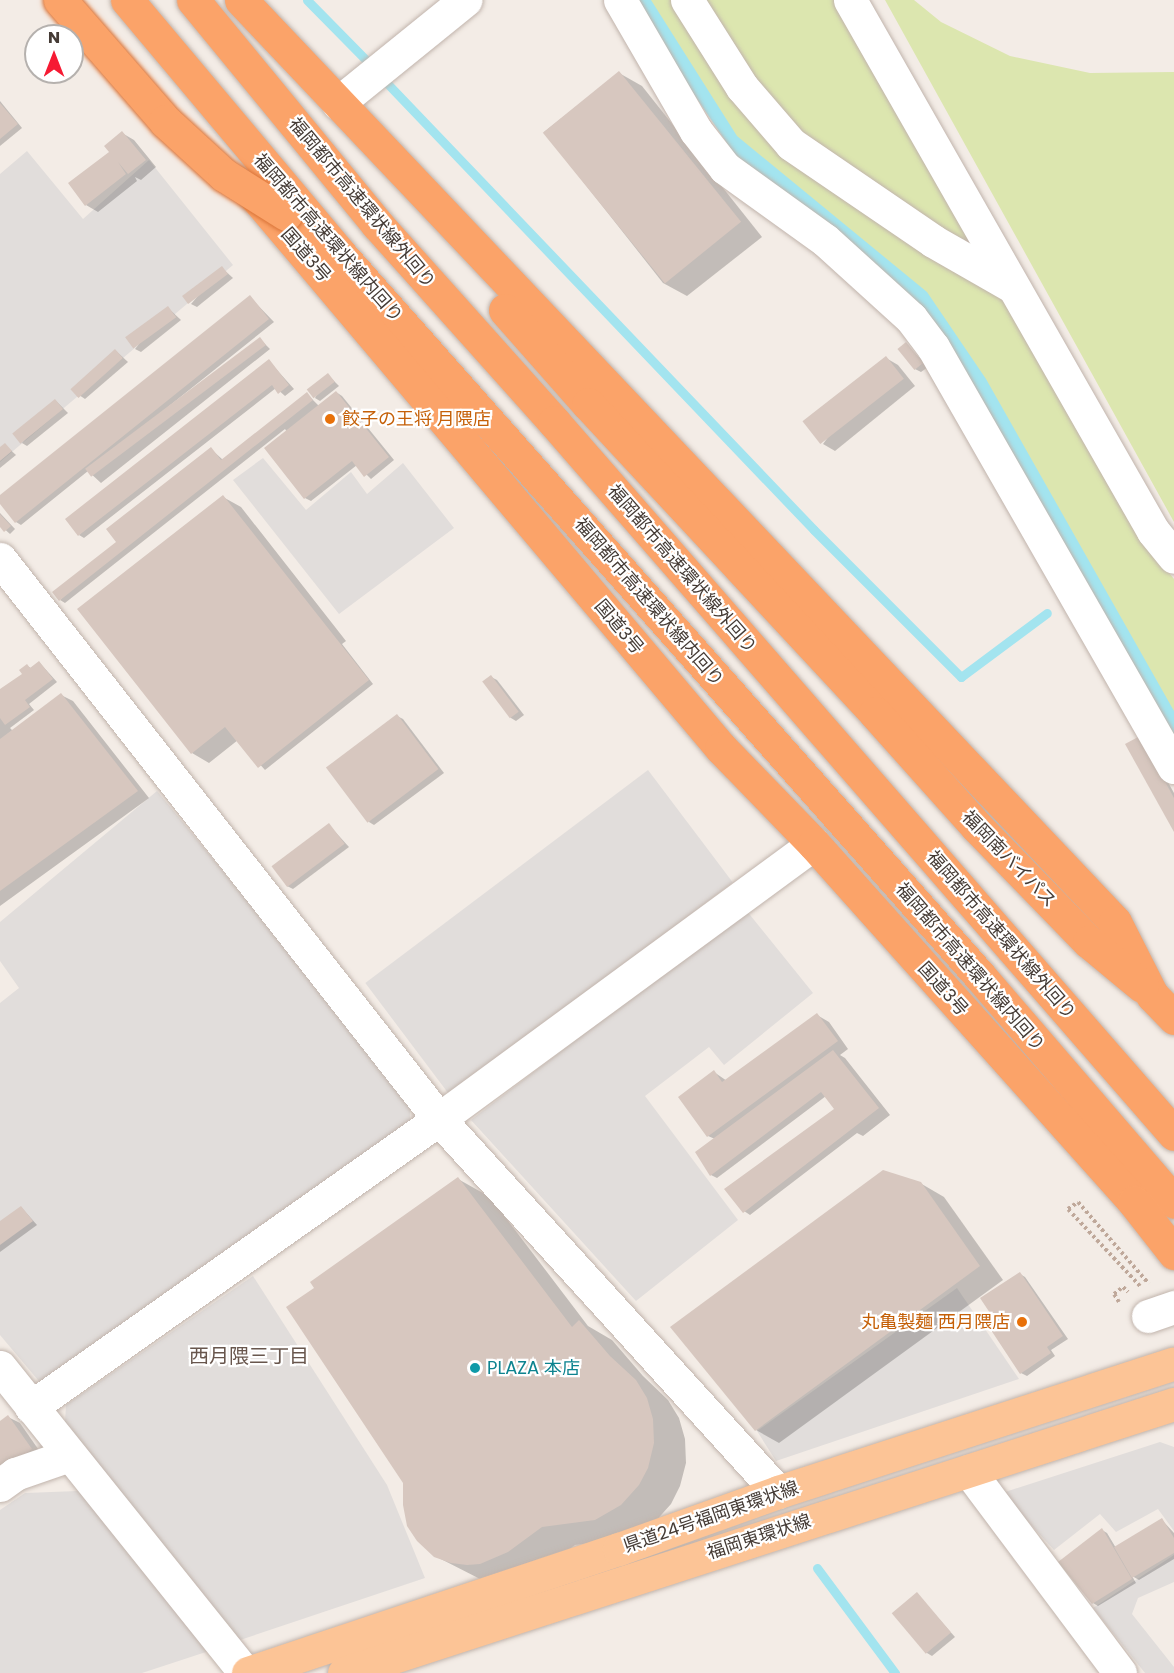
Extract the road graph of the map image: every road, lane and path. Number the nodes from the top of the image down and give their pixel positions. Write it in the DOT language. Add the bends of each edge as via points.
graph roads {
  1 [pos="60,0"];
  2 [pos="66,0"];
  3 [pos="79,0"];
  4 [pos="127,0"];
  5 [pos="193,0"];
  6 [pos="224,0"];
  7 [pos="241,0"];
  8 [pos="465,0"];
  9 [pos="620,0"];
  10 [pos="687,0"];
  11 [pos="850,0"];
  12 [pos="338,103"];
  13 [pos="286,214"];
  14 [pos="1012,286"];
  15 [pos="1174,557"];
  16 [pos="0,559"];
  17 [pos="1174,767"];
  18 [pos="814,844"];
  19 [pos="1163,1006"];
  20 [pos="439,1119"];
  21 [pos="1174,1134"];
  22 [pos="1134,1202"];
  23 [pos="1174,1202"];
  24 [pos="1174,1253"];
  25 [pos="1159,1305"];
  26 [pos="1174,1363"];
  27 [pos="0,1367"];
  28 [pos="1174,1404"];
  29 [pos="32,1407"];
  30 [pos="70,1455"];
  31 [pos="969,1471"];
  32 [pos="0,1485"];
  33 [pos="778,1492"];
  34 [pos="247,1673"];
  35 [pos="345,1673"];
  36 [pos="1120,1673"];
  1 -- 13 [label="highway, bridge" via="165,121 224,175"];
  2 -- 18 [label="highway, 国道3号" via="223,159 721,748"];
  3 -- 13 [label="highway, bridge" via="174,111"];
  4 -- 23 [label="highway, 福岡都市高速環状線内回り" via="340,254 971,966"];
  5 -- 21 [label="highway, 福岡都市高速環状線外回り" via="377,224"];
  6 -- 19 [label="highway, 福岡南バイパス" via="334,114 588,404 976,826 1089,942"];
  7 -- 12 [label="highway"];
  8 -- 12 [label="street"];
  9 -- 17 [label="street" via="696,131 725,168 825,240 911,318 933,347"];
  10 -- 14 [label="street" via="742,87 791,144 933,241"];
  11 -- 14 [label="street"];
  12 -- 19 [label="highway" via="1115,922"];
  13 -- 22 [label="highway" via="333,259 521,461 786,784 975,995"];
  14 -- 15 [label="street" via="1153,531"];
  16 -- 20 [label="street"];
  18 -- 20 [label="street"];
  18 -- 22 [label="highway, 国道3号"];
  20 -- 29 [label="street"];
  20 -- 33 [label="street"];
  22 -- 24 [label="highway, 国道3号"];
  25 -- 25 [label="path" via="1068,1209 1078,1202"];
  26 -- 33 [label="main road, 県道24号福岡東環状線"];
  27 -- 29 [label="street"];
  28 -- 31 [label="main road, 福岡東環状線"];
  29 -- 30 [label="street"];
  30 -- 32 [label="street" via="15,1474"];
  30 -- 34 [label="street"];
  31 -- 35 [label="main road, 福岡東環状線"];
  31 -- 36 [label="street"];
  33 -- 34 [label="main road, 県道24号福岡東環状線"];
}
